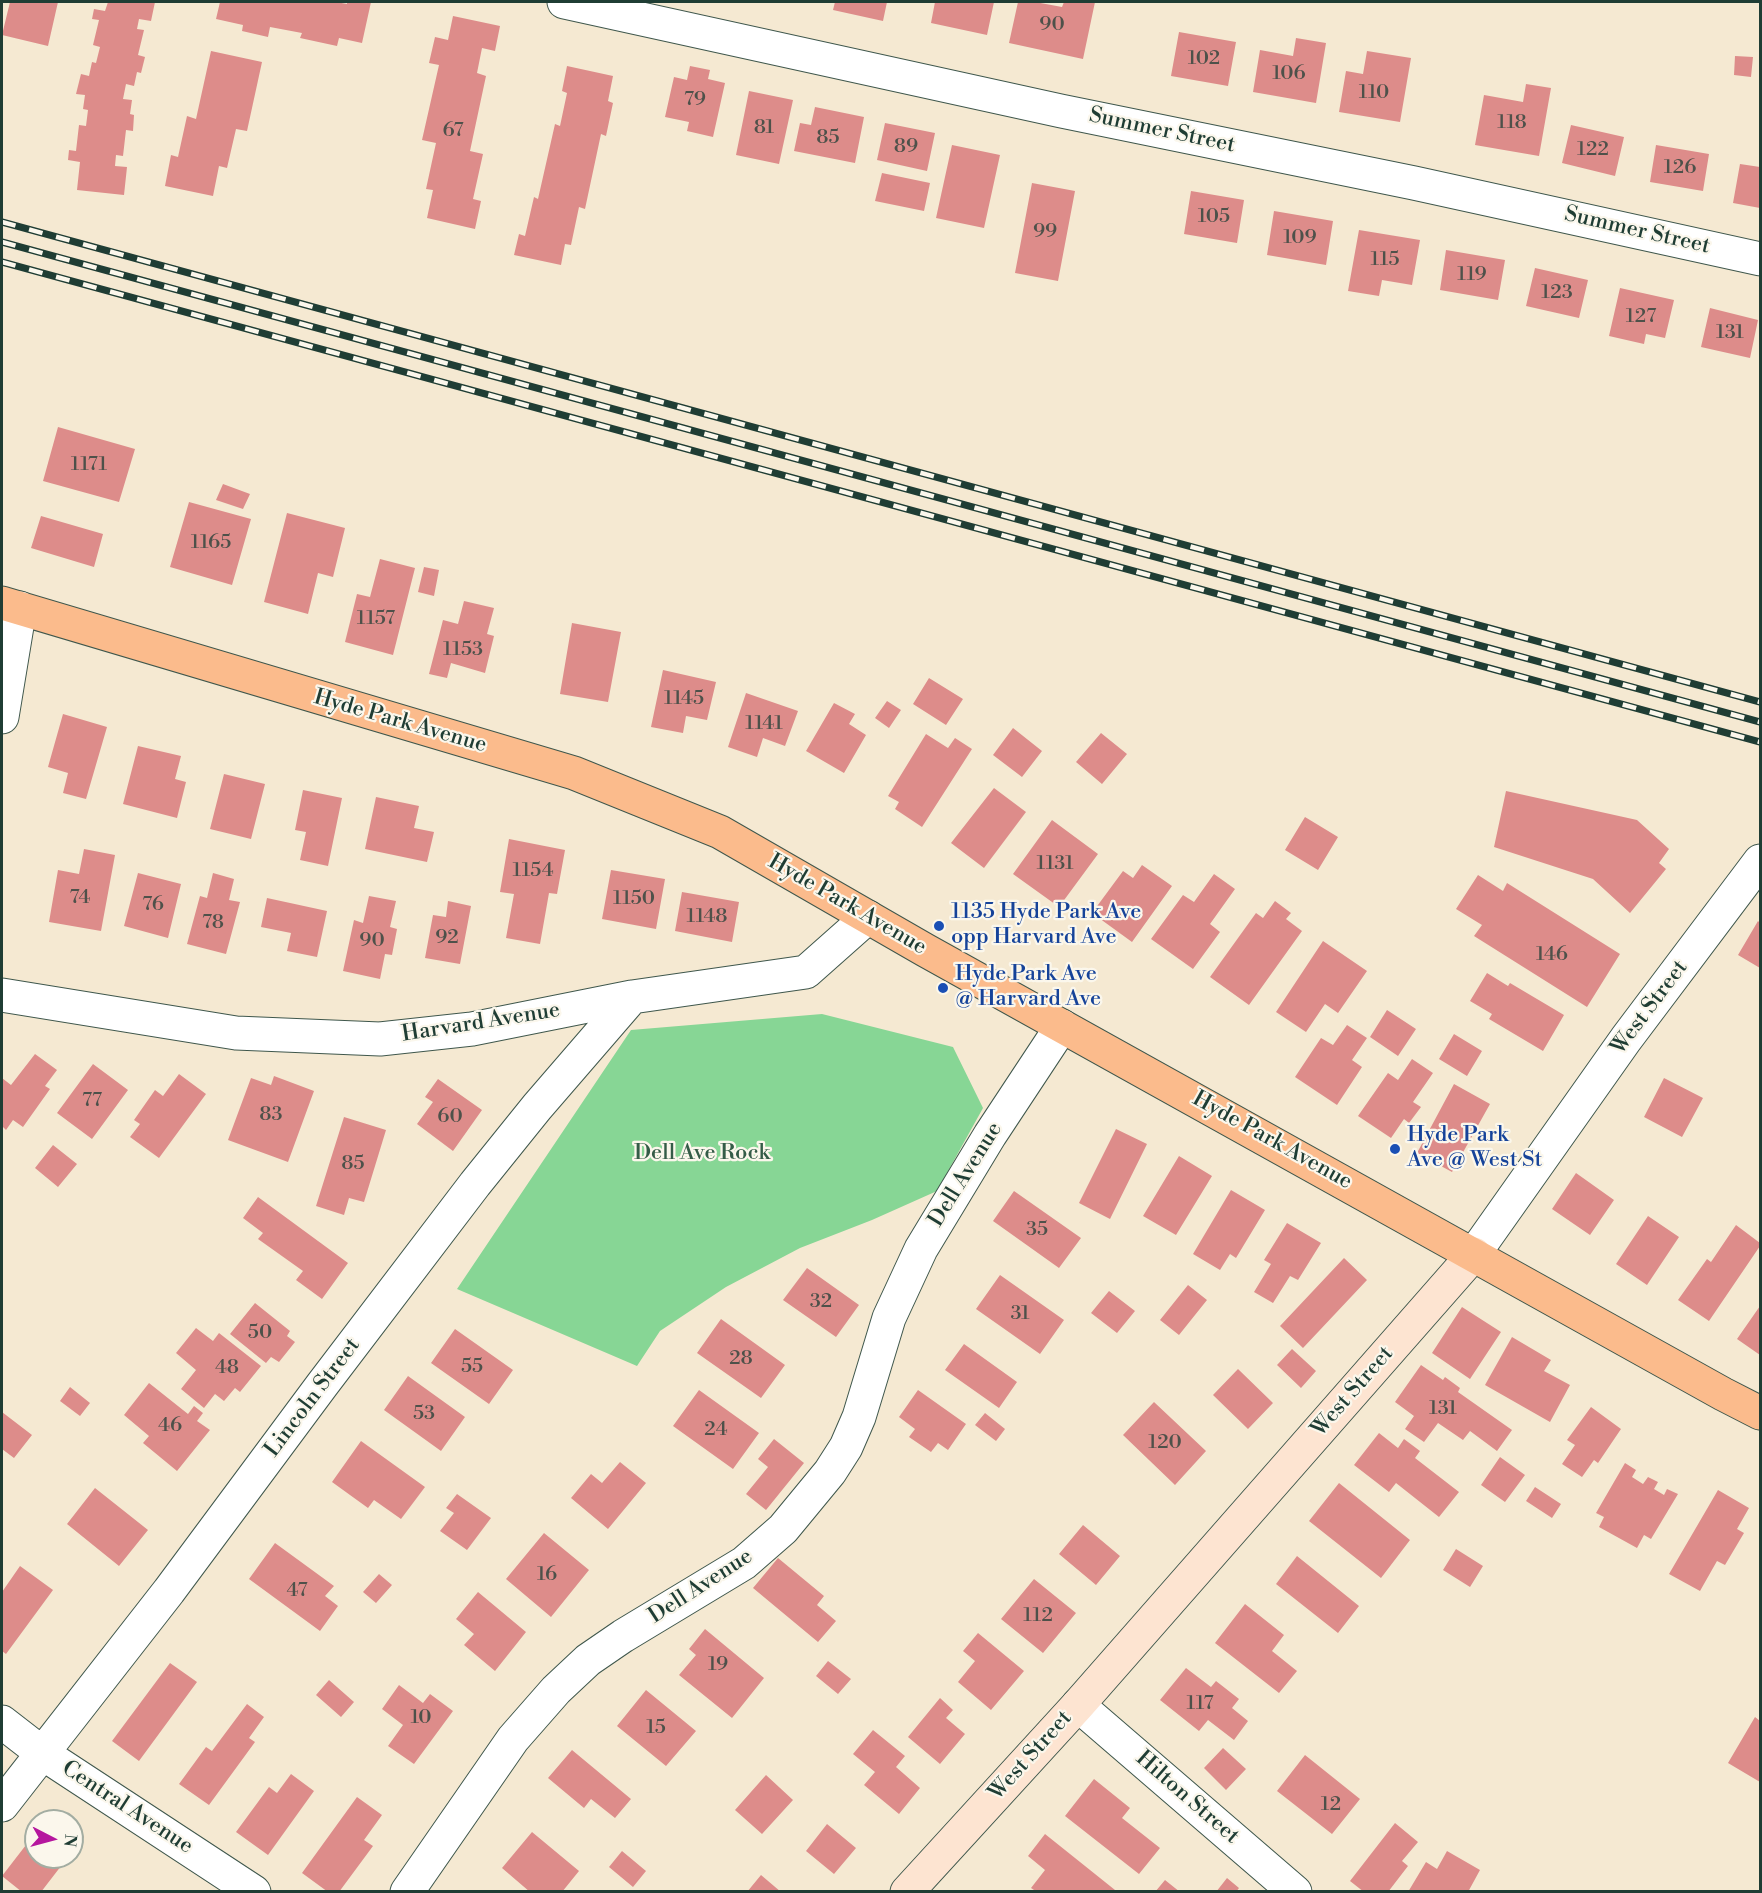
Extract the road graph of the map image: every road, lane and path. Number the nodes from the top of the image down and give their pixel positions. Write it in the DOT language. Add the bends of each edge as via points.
graph roads {
  1 [pos="564,2"];
  2 [pos="1761,259"];
  3 [pos="11,606"];
  4 [pos="2,717"];
  5 [pos="1761,861"];
  6 [pos="868,916"];
  7 [pos="2,995"];
  8 [pos="632,997"];
  9 [pos="1062,1026"];
  10 [pos="1474,1254"];
  11 [pos="1761,1413"];
  12 [pos="1078,1705"];
  13 [pos="2,1722"];
  14 [pos="42,1753"];
  15 [pos="2,1805"];
  16 [pos="254,1892"];
  17 [pos="407,1892"];
  18 [pos="907,1892"];
  19 [pos="1295,1892"];
  1 -- 2 [label="street, Summer Street"];
  3 -- 4 [label="street"];
  3 -- 6 [label="main road, Hyde Park Avenue" via="574,773 720,832"];
  5 -- 10 [label="street, West Street" via="1626,1038"];
  6 -- 8 [label="street, Harvard Avenue" via="806,972"];
  6 -- 9 [label="main road, Hyde Park Avenue"];
  7 -- 8 [label="street, Harvard Avenue" via="236,1034 380,1039 472,1029"];
  8 -- 14 [label="street, Lincoln Street" via="475,1184 170,1591"];
  9 -- 10 [label="main road, Hyde Park Avenue"];
  9 -- 17 [label="street, Dell Avenue" via="921,1249 889,1318 859,1416 831,1472 783,1529 744,1563 623,1636 588,1660 556,1690 513,1739"];
  10 -- 11 [label="main road, Hyde Park Avenue"];
  10 -- 12 [label="main road, West Street"];
  12 -- 18 [label="main road, West Street"];
  12 -- 19 [label="street, Hilton Street"];
  13 -- 14 [label="street, Central Avenue"];
  14 -- 15 [label="street, Lincoln Street"];
  14 -- 16 [label="street, Central Avenue"];
}
